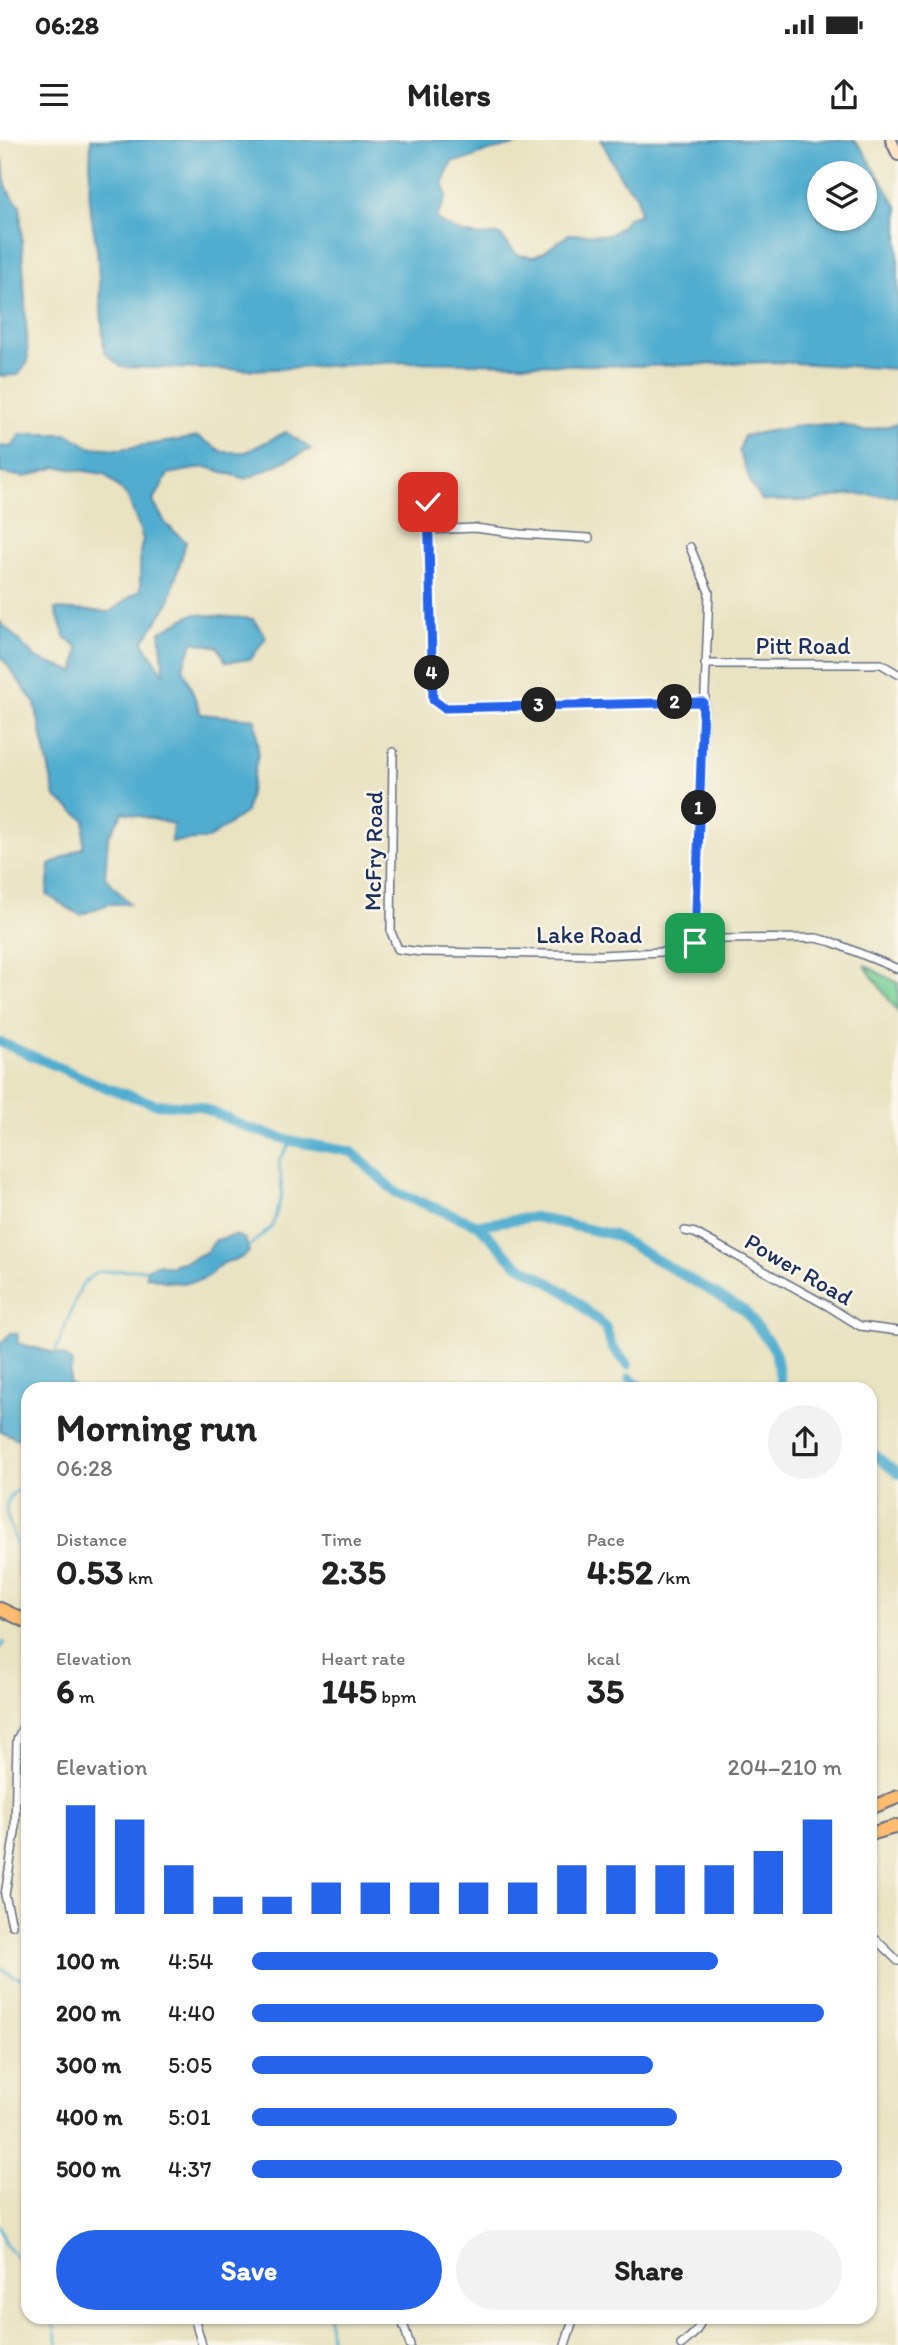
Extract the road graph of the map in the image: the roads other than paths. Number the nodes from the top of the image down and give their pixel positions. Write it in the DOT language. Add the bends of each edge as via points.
graph roads {
  1 [pos="891,140"];
  2 [pos="898,155"];
  3 [pos="428,502"];
  4 [pos="428,530"];
  5 [pos="589,538"];
  6 [pos="690,547"];
  7 [pos="705,664"];
  8 [pos="898,674"];
  9 [pos="703,702"];
  10 [pos="393,752"];
  11 [pos="695,943"];
  12 [pos="398,949"];
  13 [pos="898,970"];
  14 [pos="685,1231"];
  15 [pos="898,1331"];
  16 [pos="0,1609"];
  17 [pos="21,1619"];
  18 [pos="21,1731"];
  19 [pos="898,1797"];
  20 [pos="877,1805"];
  21 [pos="898,1824"];
  22 [pos="877,1827"];
  23 [pos="877,1832"];
  24 [pos="12,1925"];
  25 [pos="877,1941"];
  26 [pos="898,1961"];
  27 [pos="196,2324"];
  28 [pos="403,2324"];
  29 [pos="572,2324"];
  30 [pos="700,2324"];
  31 [pos="202,2345"];
  32 [pos="410,2345"];
  33 [pos="565,2345"];
  34 [pos="681,2345"];
  1 -- 2 [label="street"];
  3 -- 4 [label="street"];
  4 -- 5 [label="street" via="475,528"];
  4 -- 9 [label="street" via="433,700 444,708"];
  6 -- 7 [label="street" via="709,593"];
  7 -- 8 [label="street, Pitt Road" via="881,664"];
  7 -- 9 [label="street"];
  9 -- 11 [label="street"];
  10 -- 12 [label="street, McFry Road" via="391,932"];
  11 -- 12 [label="street, Lake Road" via="682,951 601,955"];
  11 -- 13 [label="street, Lake Road" via="816,938"];
  14 -- 15 [label="street, Power Road" via="860,1326"];
  16 -- 17 [label="main road"];
  18 -- 24 [label="street" via="15,1832 5,1895"];
  19 -- 20 [label="main road"];
  21 -- 22 [label="main road"];
  21 -- 23 [label="main road"];
  25 -- 26 [label="street"];
  27 -- 31 [label="street"];
  28 -- 32 [label="street"];
  29 -- 33 [label="street"];
  30 -- 34 [label="street"];
}
